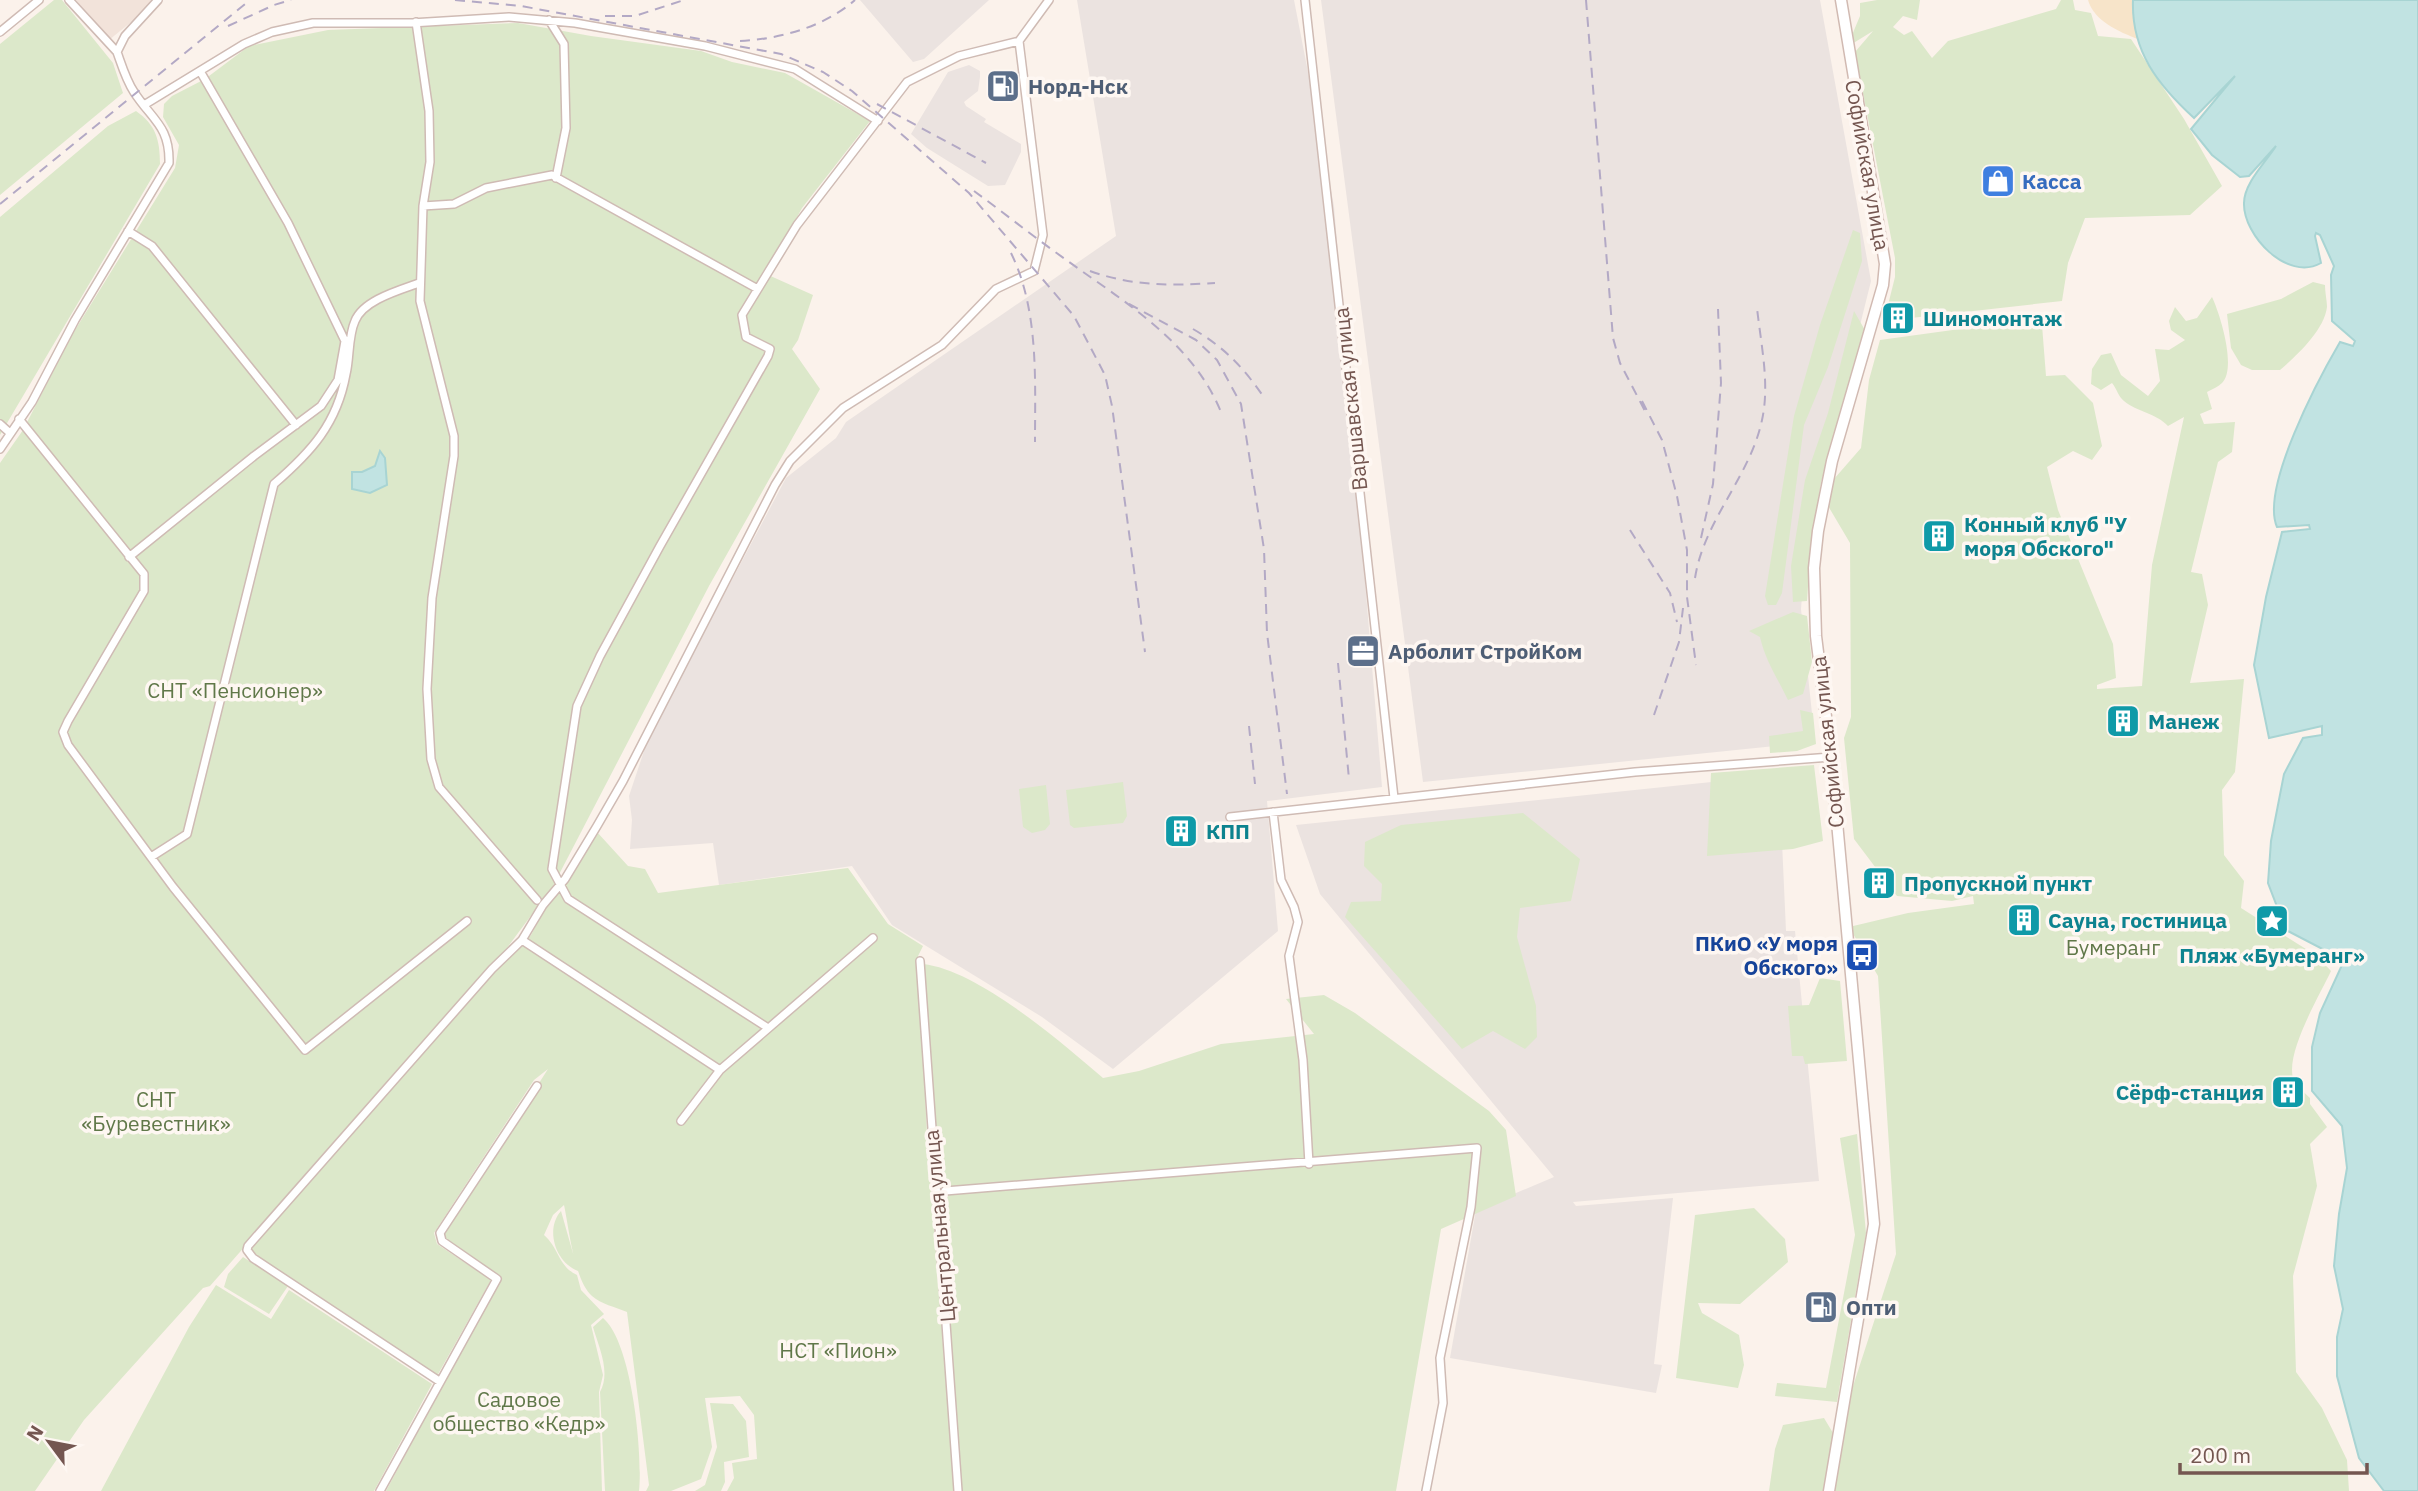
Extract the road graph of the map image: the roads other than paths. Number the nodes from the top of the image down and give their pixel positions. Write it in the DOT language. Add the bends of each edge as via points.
graph roads {
  1 [pos="39,0"];
  2 [pos="69,0"];
  3 [pos="158,0"];
  4 [pos="1049,0"];
  5 [pos="1306,0"];
  6 [pos="1841,0"];
  7 [pos="550,20"];
  8 [pos="416,22"];
  9 [pos="0,32"];
  10 [pos="1019,41"];
  11 [pos="117,52"];
  12 [pos="200,71"];
  13 [pos="144,105"];
  14 [pos="878,121"];
  15 [pos="556,178"];
  16 [pos="423,206"];
  17 [pos="128,231"];
  18 [pos="419,283"];
  19 [pos="756,288"];
  20 [pos="19,419"];
  21 [pos="0,424"];
  22 [pos="296,425"];
  23 [pos="10,433"];
  24 [pos="0,449"];
  25 [pos="129,557"];
  26 [pos="1831,757"];
  27 [pos="1394,799"];
  28 [pos="1273,812"];
  29 [pos="1230,817"];
  30 [pos="150,857"];
  31 [pos="558,885"];
  32 [pos="537,900"];
  33 [pos="467,922"];
  34 [pos="873,938"];
  35 [pos="522,940"];
  36 [pos="920,961"];
  37 [pos="768,1028"];
  38 [pos="720,1070"];
  39 [pos="537,1086"];
  40 [pos="681,1121"];
  41 [pos="1309,1164"];
  42 [pos="946,1191"];
  43 [pos="439,1381"];
  44 [pos="380,1491"];
  45 [pos="958,1491"];
  46 [pos="1426,1491"];
  47 [pos="1829,1491"];
  1 -- 9 [label="street"];
  2 -- 11 [label="street"];
  3 -- 11 [label="street" via="125,36"];
  4 -- 10 [label="street"];
  5 -- 27 [label="street, Варшавская улица"];
  6 -- 26 [label="main road, Софийская улица" via="1885,264 1818,531 1814,606"];
  7 -- 8 [label="street" via="509,17"];
  7 -- 14 [label="street" via="705,46 795,69"];
  7 -- 15 [label="street" via="564,44 566,128"];
  8 -- 12 [label="street" via="313,23 272,32"];
  8 -- 16 [label="street" via="429,111 430,162"];
  10 -- 14 [label="street" via="959,55 907,82"];
  10 -- 31 [label="street" via="1044,235 1038,265 1021,279 996,289 942,345 844,408 790,461 623,781"];
  11 -- 13 [label="street"];
  12 -- 13 [label="street"];
  12 -- 22 [label="street" via="288,223 345,341 338,380 321,406"];
  13 -- 17 [label="street" via="169,143 169,163"];
  14 -- 19 [label="street" via="797,225"];
  15 -- 16 [label="street" via="552,175 485,188 454,204"];
  15 -- 19 [label="street"];
  16 -- 18 [label="street"];
  17 -- 20 [label="street"];
  17 -- 22 [label="street" via="152,246"];
  18 -- 30 [label="street" via="371,304 355,319 337,408 307,456 274,484 187,834"];
  18 -- 32 [label="street" via="454,436 432,598 427,688 431,760 439,787"];
  19 -- 31 [label="street" via="742,315 746,337 770,349 768,356 660,546 577,706 554,849 552,869"];
  20 -- 23 [label="street"];
  20 -- 25 [label="street"];
  21 -- 23 [label="street"];
  22 -- 25 [label="street"];
  23 -- 24 [label="street"];
  25 -- 30 [label="street" via="144,574 144,591 63,732"];
  26 -- 27 [label="street" via="1635,772"];
  26 -- 47 [label="main road, Софийская улица" via="1874,1224"];
  27 -- 28 [label="street"];
  28 -- 29 [label="street"];
  28 -- 41 [label="street" via="1281,880 1298,922 1289,956 1303,1060"];
  30 -- 33 [label="street" via="305,1050"];
  31 -- 35 [label="street"];
  31 -- 37 [label="street" via="568,899"];
  34 -- 37 [label="street"];
  35 -- 38 [label="street"];
  35 -- 43 [label="street" via="492,968 247,1250"];
  36 -- 45 [label="street, Центральная улица"];
  37 -- 38 [label="street"];
  38 -- 40 [label="street"];
  39 -- 43 [label="street" via="440,1233 442,1241 496,1279"];
  41 -- 42 [label="street"];
  41 -- 46 [label="street" via="1477,1148 1471,1207 1440,1358 1443,1403"];
  43 -- 44 [label="street"];
}
